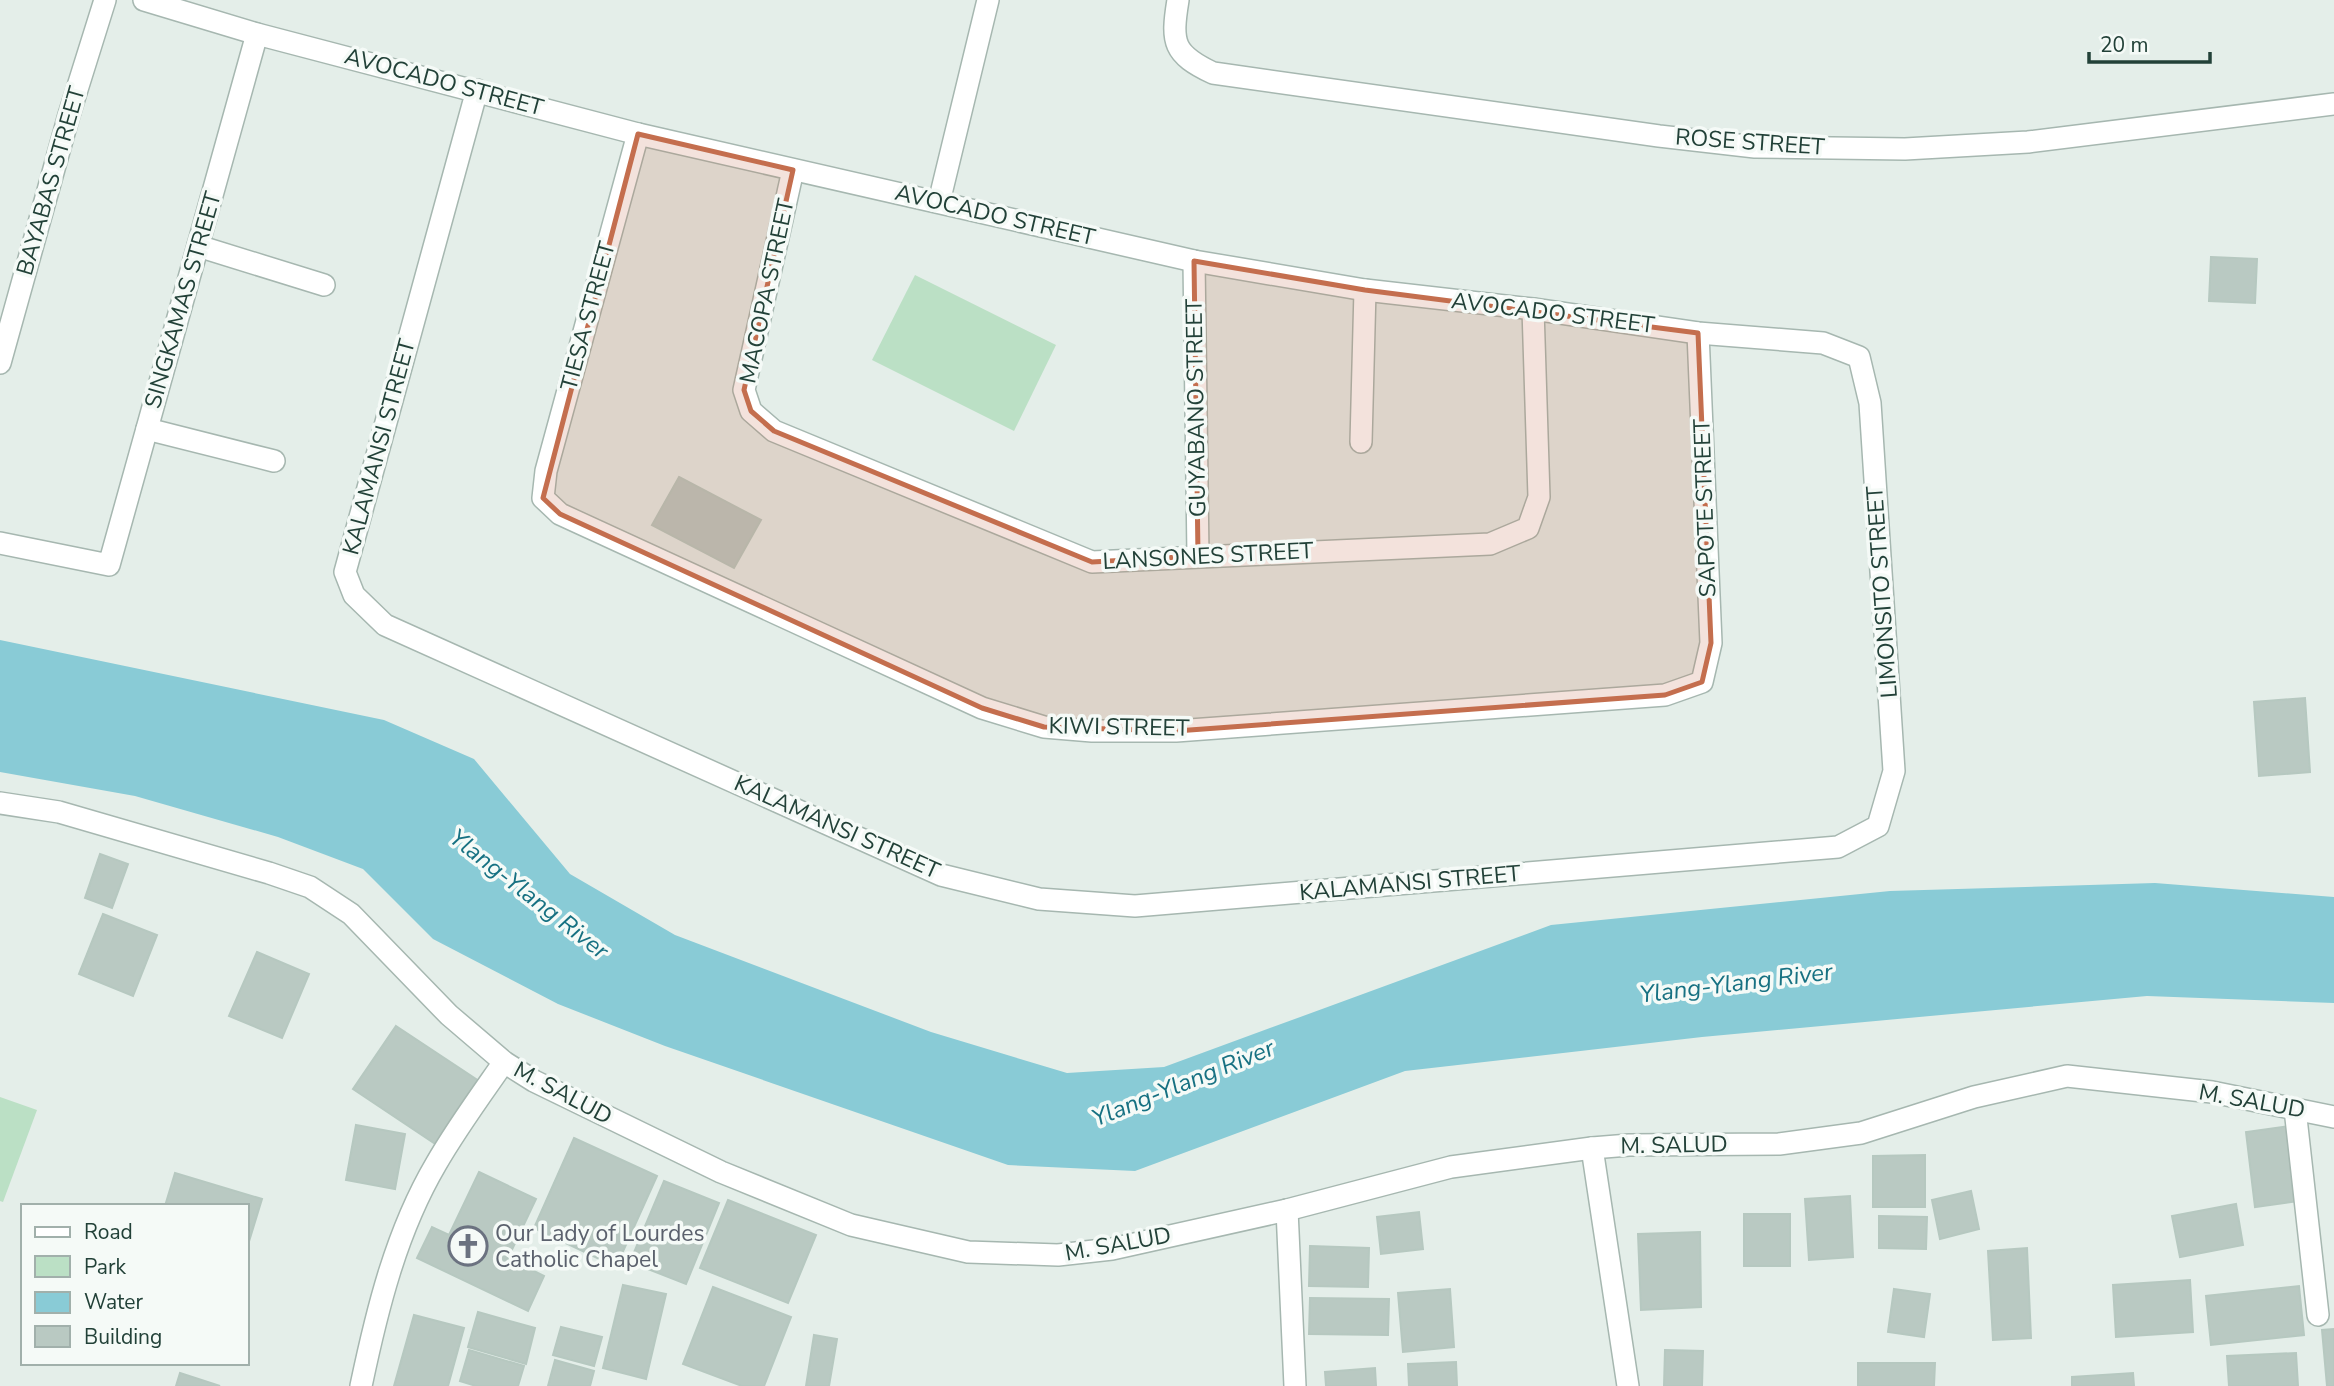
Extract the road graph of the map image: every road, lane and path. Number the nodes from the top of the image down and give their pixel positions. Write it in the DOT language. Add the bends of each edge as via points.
graph roads {
  1 [pos="105,0"];
  2 [pos="144,0"];
  3 [pos="988,0"];
  4 [pos="1178,0"];
  5 [pos="257,34"];
  6 [pos="477,90"];
  7 [pos="2334,104"];
  8 [pos="638,134"];
  9 [pos="793,170"];
  10 [pos="939,202"];
  11 [pos="198,246"];
  12 [pos="1194,261"];
  13 [pos="324,285"];
  14 [pos="1365,290"];
  15 [pos="1533,309"];
  16 [pos="1698,332"];
  17 [pos="1859,357"];
  18 [pos="0,363"];
  19 [pos="751,411"];
  20 [pos="147,429"];
  21 [pos="1361,442"];
  22 [pos="274,461"];
  23 [pos="543,498"];
  24 [pos="0,543"];
  25 [pos="1198,556"];
  26 [pos="1702,682"];
  27 [pos="0,803"];
  28 [pos="1878,826"];
  29 [pos="504,1062"];
  30 [pos="2295,1109"];
  31 [pos="2334,1117"];
  32 [pos="1592,1148"];
  33 [pos="1287,1210"];
  34 [pos="2318,1315"];
  35 [pos="361,1386"];
  36 [pos="1295,1386"];
  37 [pos="1628,1386"];
  1 -- 18 [label="street, BAYABAS STREET" via="68,115"];
  2 -- 5 [label="street, AVOCADO STREET"];
  3 -- 10 [label="street"];
  4 -- 7 [label="street, ROSE STREET" via="1174,29 1178,48 1192,63 1213,73 1755,147 1905,149 2028,142"];
  5 -- 6 [label="street, AVOCADO STREET"];
  5 -- 11 [label="street, SINGKAMAS STREET"];
  6 -- 8 [label="street, AVOCADO STREET"];
  6 -- 28 [label="street, KALAMANSI STREET" via="345,572 354,595 385,625 942,875 1039,899 1135,906 1838,847"];
  8 -- 9 [label="street, AVOCADO STREET"];
  8 -- 23 [label="street, TIESA STREET" via="546,471"];
  9 -- 10 [label="street, AVOCADO STREET"];
  9 -- 19 [label="street, MACOPA STREET" via="744,390"];
  10 -- 12 [label="street, AVOCADO STREET"];
  11 -- 13 [label="street"];
  11 -- 20 [label="street, SINGKAMAS STREET"];
  12 -- 14 [label="street, AVOCADO STREET"];
  12 -- 25 [label="street, GUYABANO STREET"];
  14 -- 15 [label="street, AVOCADO STREET"];
  14 -- 21 [label="street"];
  15 -- 16 [label="street, AVOCADO STREET"];
  15 -- 25 [label="street, LANSONES STREET" via="1539,498 1528,528 1490,544"];
  16 -- 17 [label="street, AVOCADO STREET" via="1823,343"];
  16 -- 26 [label="street, SAPOTE STREET" via="1711,643"];
  17 -- 28 [label="street, LIMONSITO STREET" via="1870,403 1894,771"];
  19 -- 25 [label="street, LANSONES STREET" via="775,431 1092,562"];
  20 -- 22 [label="street"];
  20 -- 24 [label="street, SINGKAMAS STREET" via="109,565"];
  23 -- 26 [label="street, KIWI STREET" via="560,514 982,708 1044,727 1175,731 1665,695"];
  27 -- 29 [label="street, M. SALUD" via="59,812 310,887 351,914 449,1015"];
  29 -- 33 [label="street, M. SALUD" via="534,1081 757,1187 851,1225 968,1252 1058,1255 1112,1249"];
  29 -- 35 [label="street" via="417,1200 388,1276"];
  30 -- 31 [label="street, M. SALUD"];
  30 -- 32 [label="street, M. SALUD" via="2212,1092 2067,1076 1974,1097 1861,1133 1779,1144"];
  30 -- 34 [label="street"];
  32 -- 33 [label="street, M. SALUD" via="1451,1167"];
  32 -- 37 [label="street"];
  33 -- 36 [label="street"];
}
